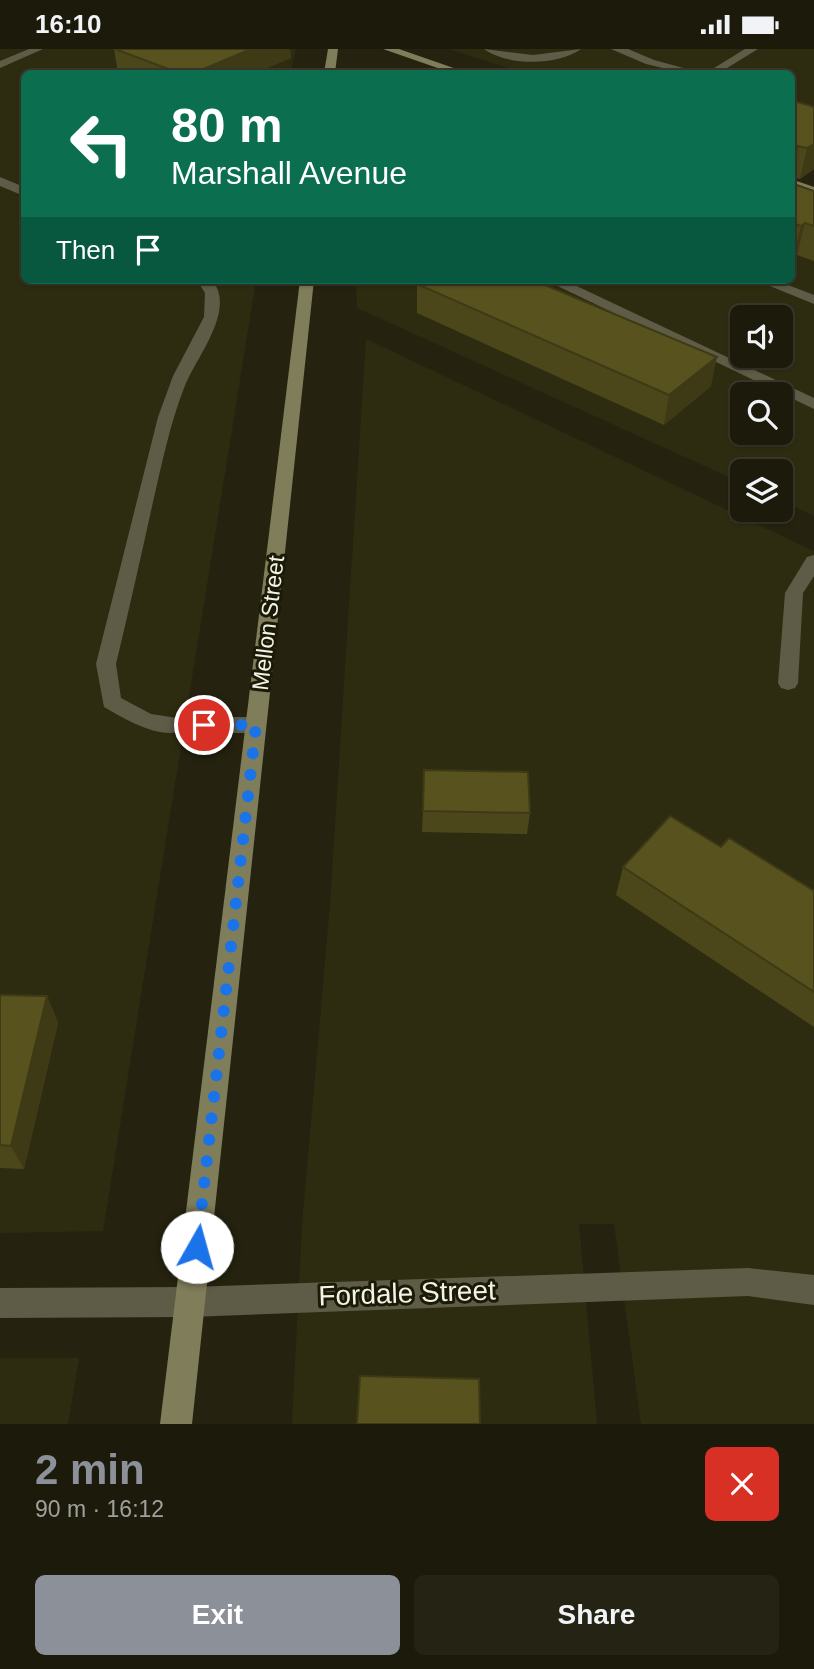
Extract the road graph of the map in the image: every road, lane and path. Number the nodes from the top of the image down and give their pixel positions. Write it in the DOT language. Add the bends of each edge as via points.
graph roads {
  1 [pos="38,49"];
  2 [pos="333,49"];
  3 [pos="388,49"];
  4 [pos="489,49"];
  5 [pos="576,49"];
  6 [pos="616,49"];
  7 [pos="753,49"];
  8 [pos="0,65"];
  9 [pos="330,70"];
  10 [pos="453,70"];
  11 [pos="684,70"];
  12 [pos="717,70"];
  13 [pos="0,181"];
  14 [pos="795,184"];
  15 [pos="21,191"];
  16 [pos="814,191"];
  17 [pos="209,284"];
  18 [pos="307,284"];
  19 [pos="560,284"];
  20 [pos="772,284"];
  21 [pos="814,300"];
  22 [pos="814,404"];
  23 [pos="814,561"];
  24 [pos="788,683"];
  25 [pos="256,725"];
  26 [pos="814,1290"];
  27 [pos="190,1302"];
  28 [pos="0,1303"];
  29 [pos="176,1424"];
  1 -- 8 [label="street"];
  2 -- 9 [label="street"];
  3 -- 10 [label="street"];
  4 -- 5 [label="street" via="532,59"];
  6 -- 11 [label="street"];
  7 -- 12 [label="street"];
  13 -- 15 [label="street"];
  14 -- 16 [label="street"];
  17 -- 25 [label="street" via="215,306 192,350 161,431 106,664 111,702 147,721"];
  18 -- 25 [label="street, Mellon Street"];
  19 -- 22 [label="street"];
  20 -- 21 [label="street"];
  23 -- 24 [label="street" via="794,593"];
  25 -- 27 [label="street, Mellon Street"];
  26 -- 27 [label="street, Fordale Street" via="748,1282"];
  27 -- 28 [label="street, Fordale Street"];
  27 -- 29 [label="street, Mellon Street"];
}
